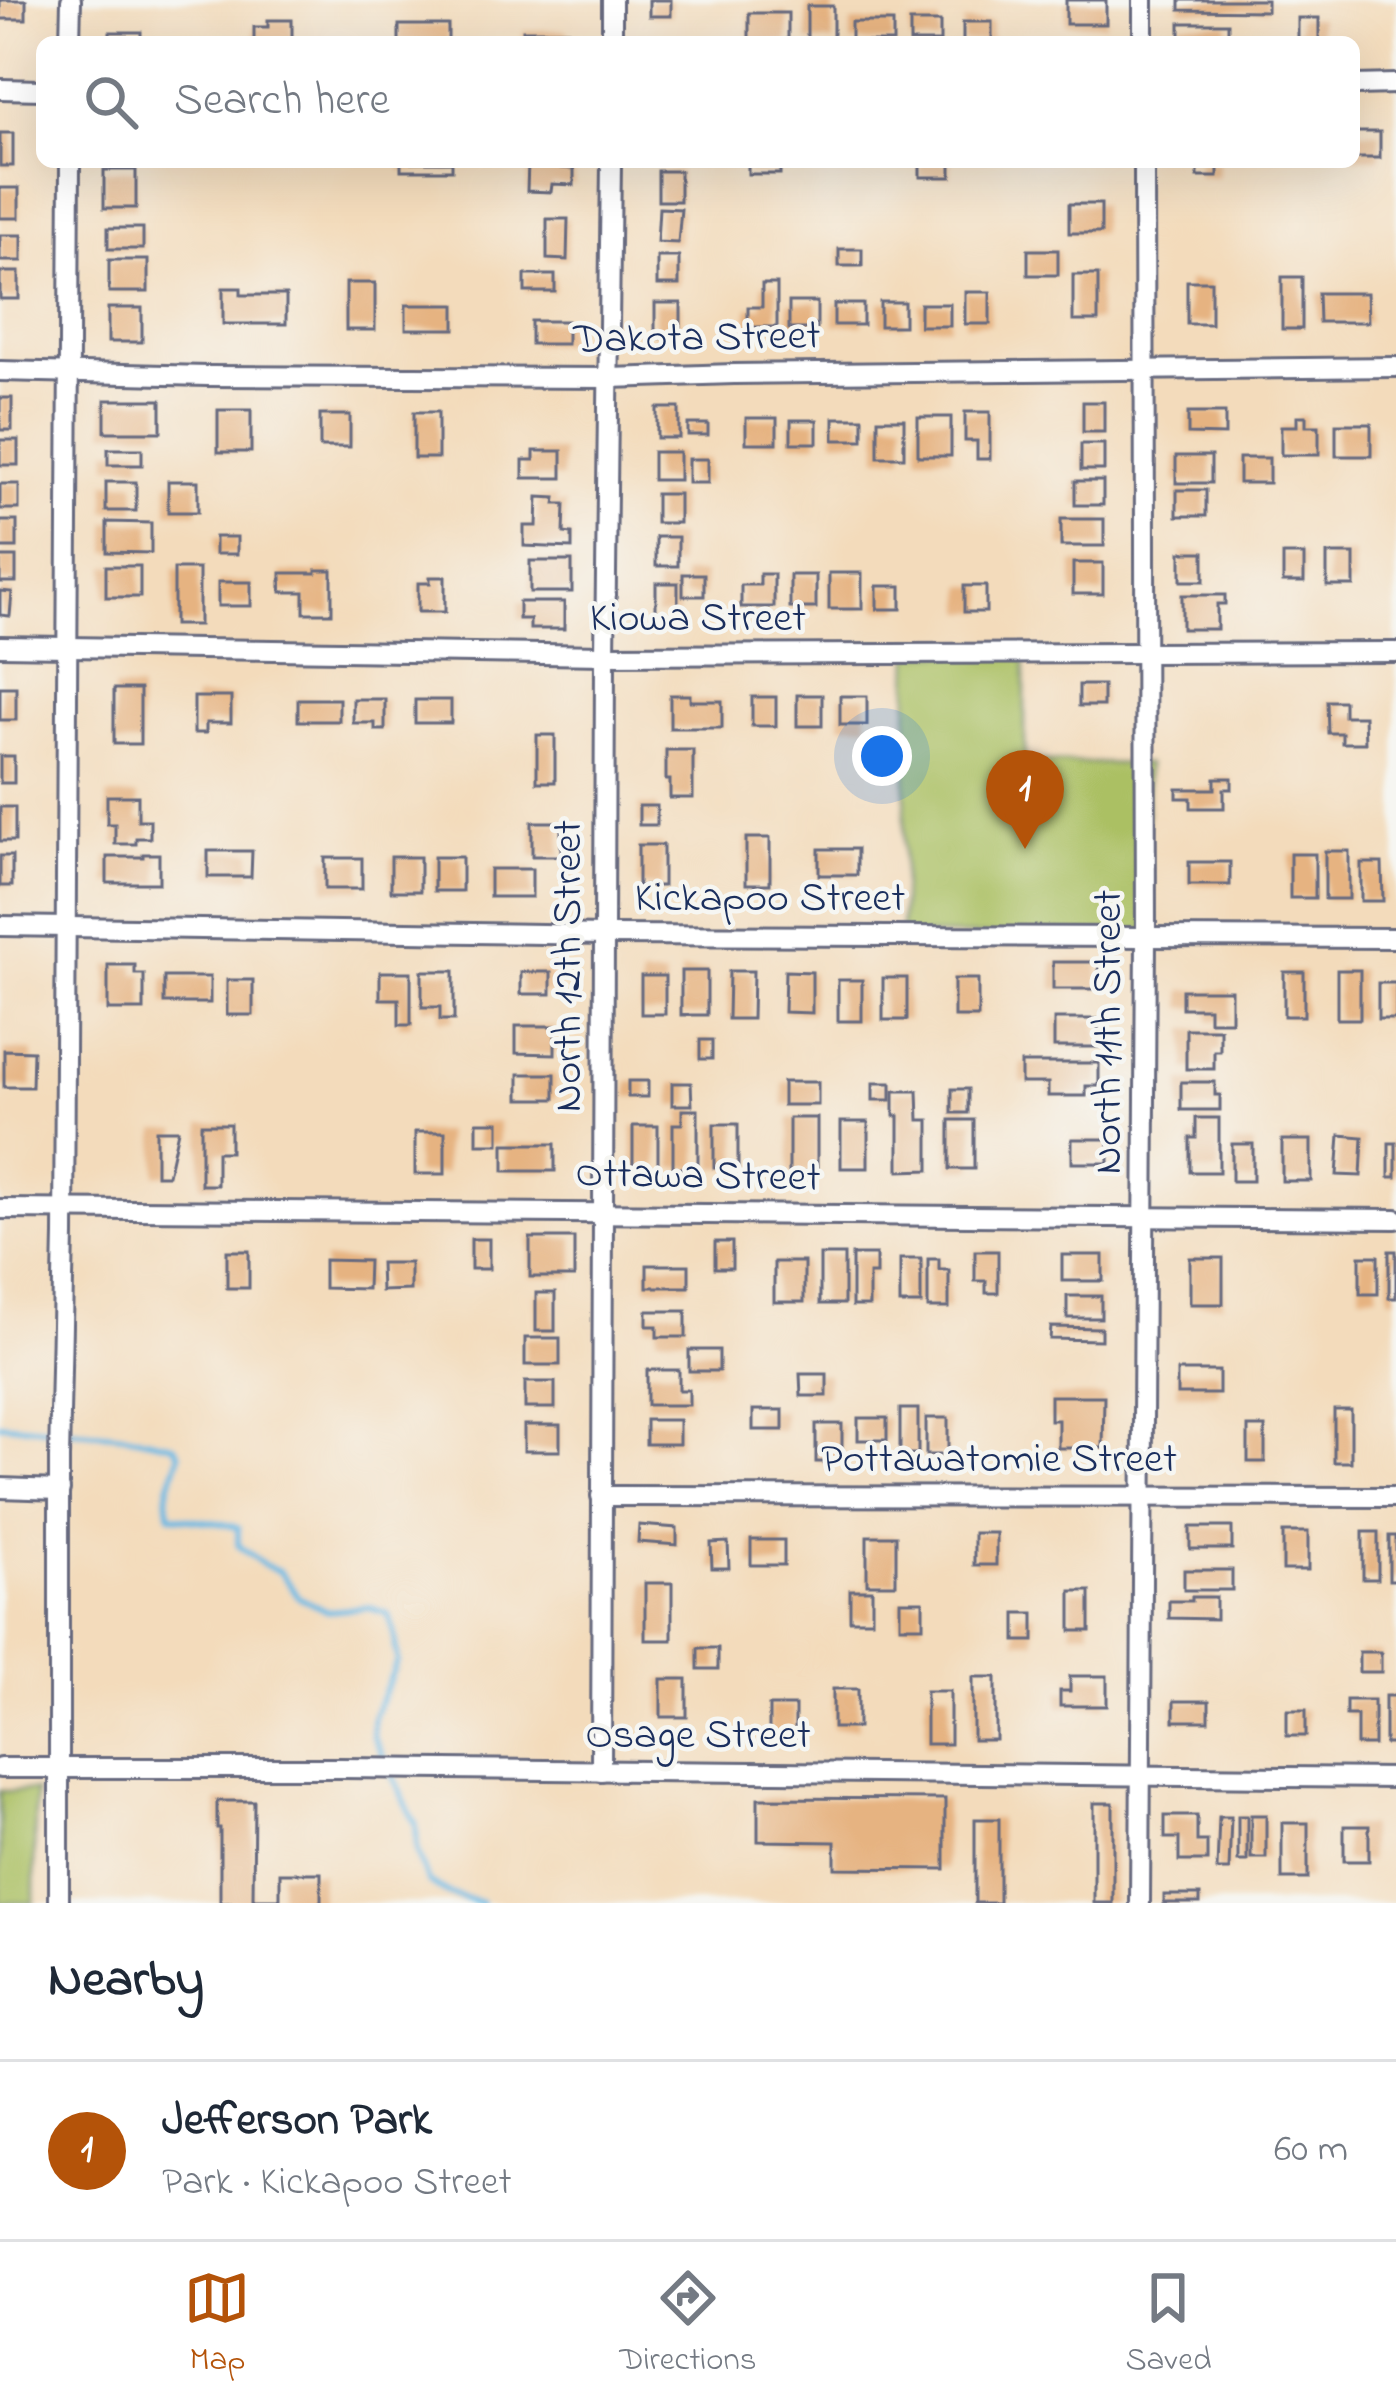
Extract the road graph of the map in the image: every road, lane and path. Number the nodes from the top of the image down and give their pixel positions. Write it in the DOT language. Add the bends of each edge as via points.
graph roads {
  1 [pos="70,0"];
  2 [pos="612,0"];
  3 [pos="1143,0"];
  4 [pos="70,36"];
  5 [pos="612,36"];
  6 [pos="1143,36"];
  7 [pos="1396,84"];
  8 [pos="1360,85"];
  9 [pos="0,89"];
  10 [pos="36,90"];
  11 [pos="70,168"];
  12 [pos="611,168"];
  13 [pos="1144,168"];
  14 [pos="1396,367"];
  15 [pos="1145,369"];
  16 [pos="0,371"];
  17 [pos="69,372"];
  18 [pos="610,378"];
  19 [pos="0,646"];
  20 [pos="67,646"];
  21 [pos="1146,651"];
  22 [pos="1396,652"];
  23 [pos="605,655"];
  24 [pos="0,926"];
  25 [pos="64,927"];
  26 [pos="606,935"];
  27 [pos="1146,937"];
  28 [pos="1396,938"];
  29 [pos="0,1209"];
  30 [pos="64,1210"];
  31 [pos="604,1212"];
  32 [pos="1144,1217"];
  33 [pos="1396,1220"];
  34 [pos="0,1488"];
  35 [pos="60,1490"];
  36 [pos="601,1496"];
  37 [pos="1143,1496"];
  38 [pos="1396,1497"];
  39 [pos="0,1768"];
  40 [pos="61,1770"];
  41 [pos="602,1771"];
  42 [pos="1141,1775"];
  43 [pos="1396,1778"];
  44 [pos="59,1903"];
  45 [pos="1140,1903"];
  1 -- 4 [label="street"];
  2 -- 5 [label="street"];
  3 -- 6 [label="street"];
  7 -- 8 [label="street"];
  9 -- 10 [label="street"];
  11 -- 17 [label="street"];
  12 -- 18 [label="street, North 12th Street"];
  13 -- 15 [label="street, North 11th Street"];
  14 -- 15 [label="street, Dakota Street"];
  15 -- 18 [label="street, Dakota Street"];
  15 -- 21 [label="street, North 11th Street"];
  16 -- 17 [label="street, Dakota Street"];
  17 -- 18 [label="street, Dakota Street"];
  17 -- 20 [label="street"];
  18 -- 23 [label="street, North 12th Street"];
  19 -- 20 [label="street, Kiowa Street"];
  20 -- 23 [label="street, Kiowa Street"];
  20 -- 25 [label="street"];
  21 -- 22 [label="street, Kiowa Street"];
  21 -- 23 [label="street, Kiowa Street"];
  21 -- 27 [label="street, North 11th Street"];
  23 -- 26 [label="street, North 12th Street"];
  24 -- 25 [label="street, Kickapoo Street"];
  25 -- 26 [label="street, Kickapoo Street"];
  25 -- 30 [label="street"];
  26 -- 27 [label="street, Kickapoo Street"];
  26 -- 31 [label="street, North 12th Street"];
  27 -- 28 [label="street, Kickapoo Street"];
  27 -- 32 [label="street, North 11th Street"];
  29 -- 30 [label="street, Ottawa Street"];
  30 -- 31 [label="street, Ottawa Street"];
  30 -- 35 [label="street"];
  31 -- 32 [label="street, Ottawa Street"];
  31 -- 36 [label="street, North 12th Street"];
  32 -- 33 [label="street, Ottawa Street"];
  32 -- 37 [label="street, North 11th Street"];
  34 -- 35 [label="street"];
  35 -- 40 [label="street"];
  36 -- 37 [label="street, Pottawatomie Street"];
  36 -- 41 [label="street, North 12th Street"];
  37 -- 38 [label="street, Pottawatomie Street"];
  37 -- 42 [label="street, North 11th Street"];
  39 -- 40 [label="street, Osage Street"];
  40 -- 41 [label="street, Osage Street"];
  40 -- 44 [label="street"];
  41 -- 42 [label="street, Osage Street"];
  42 -- 43 [label="street, Osage Street"];
  42 -- 45 [label="street, North 11th Street"];
}
